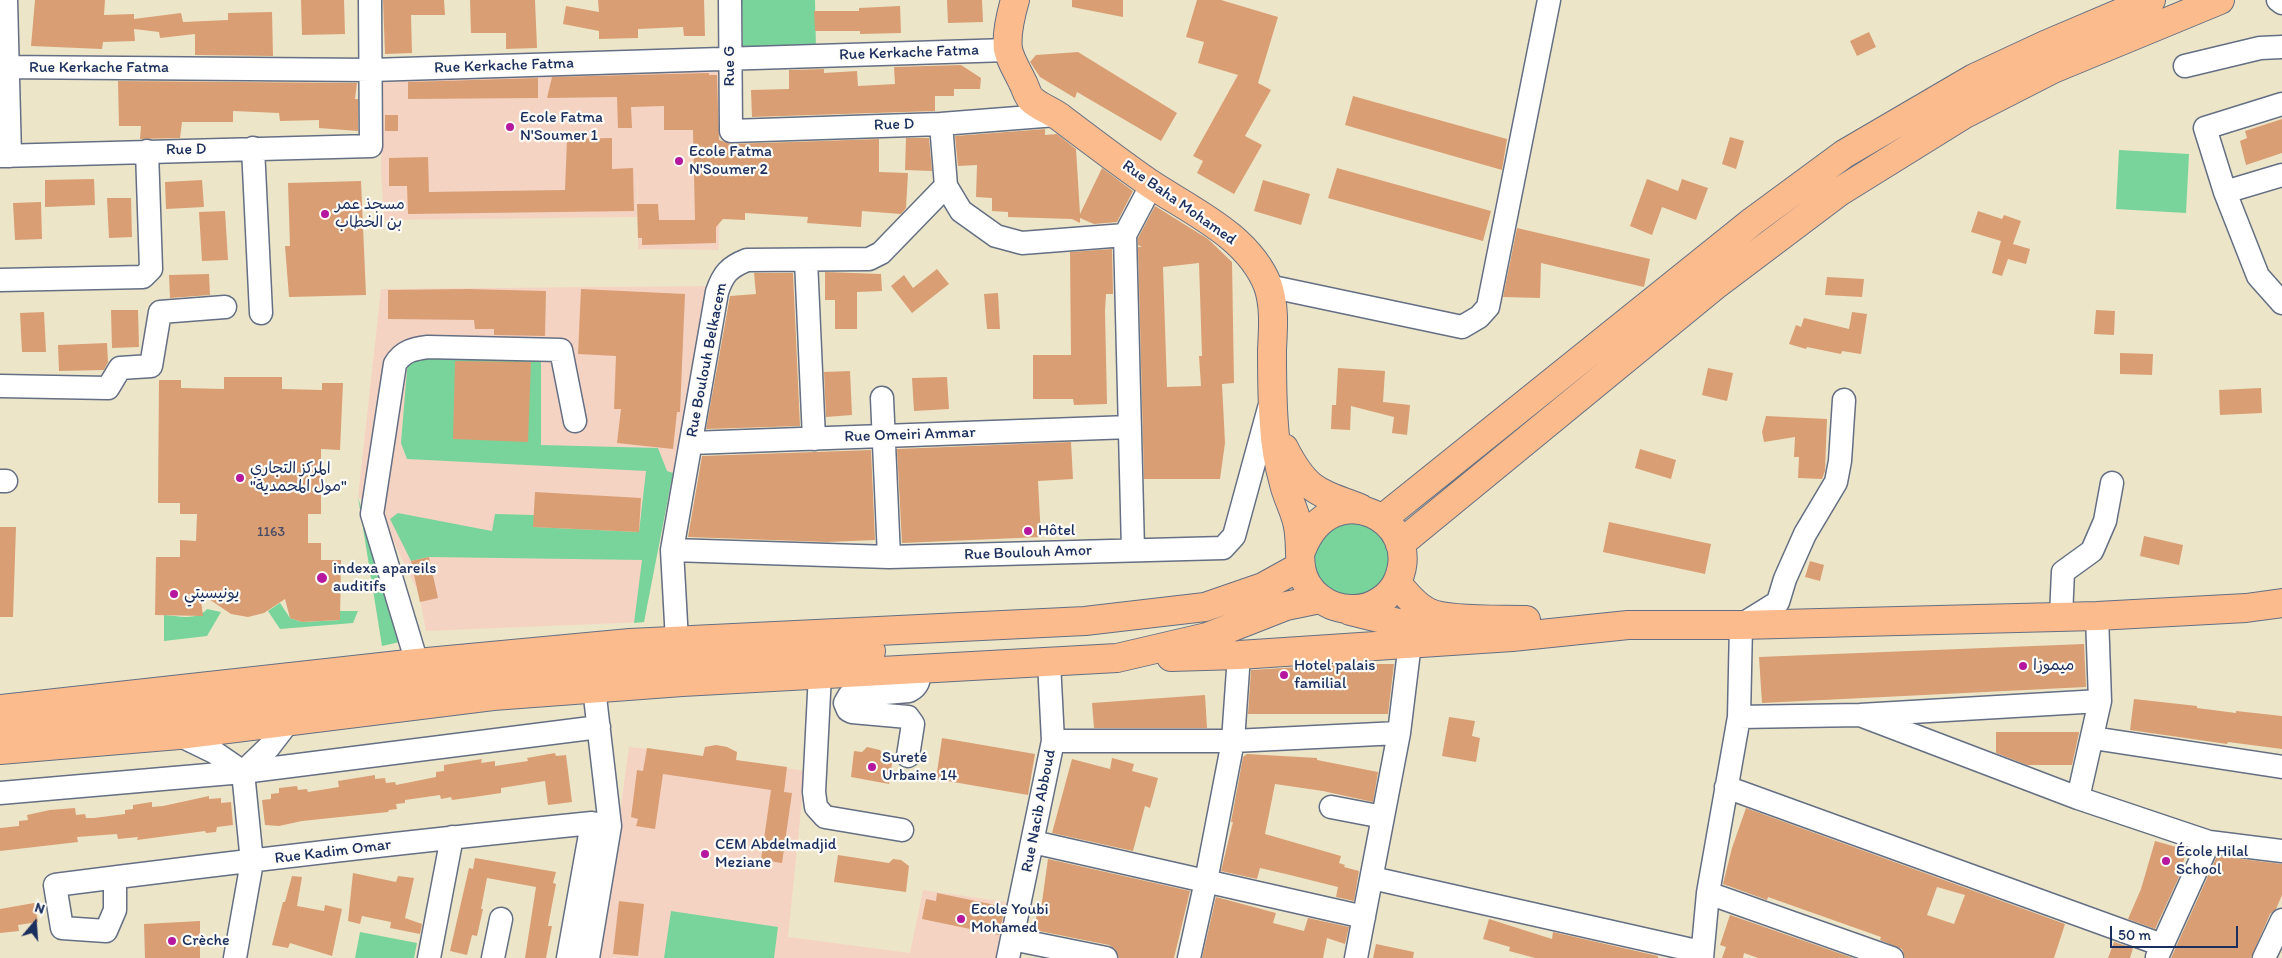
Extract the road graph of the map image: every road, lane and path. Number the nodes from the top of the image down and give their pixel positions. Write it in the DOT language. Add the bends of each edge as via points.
graph roads {
  1 [pos="6,0"];
  2 [pos="370,0"];
  3 [pos="730,0"];
  4 [pos="1014,0"];
  5 [pos="1549,0"];
  6 [pos="2151,0"];
  7 [pos="2220,0"];
  8 [pos="2278,0"];
  9 [pos="2282,2"];
  10 [pos="2282,46"];
  11 [pos="1008,50"];
  12 [pos="729,58"];
  13 [pos="2185,66"];
  14 [pos="3,67"];
  15 [pos="371,70"];
  16 [pos="2282,104"];
  17 [pos="1056,115"];
  18 [pos="941,124"];
  19 [pos="731,131"];
  20 [pos="253,148"];
  21 [pos="147,151"];
  22 [pos="5,156"];
  23 [pos="2282,175"];
  24 [pos="1152,184"];
  25 [pos="946,186"];
  26 [pos="2225,192"];
  27 [pos="1125,235"];
  28 [pos="806,260"];
  29 [pos="0,280"];
  30 [pos="1268,286"];
  31 [pos="2282,303"];
  32 [pos="225,307"];
  33 [pos="262,313"];
  34 [pos="0,386"];
  35 [pos="1272,397"];
  36 [pos="882,398"];
  37 [pos="1844,400"];
  38 [pos="575,421"];
  39 [pos="1130,427"];
  40 [pos="1274,428"];
  41 [pos="885,436"];
  42 [pos="814,439"];
  43 [pos="691,443"];
  44 [pos="2112,483"];
  45 [pos="1375,515"];
  46 [pos="1400,544"];
  47 [pos="672,550"];
  48 [pos="1132,550"];
  49 [pos="889,557"];
  50 [pos="1302,558"];
  51 [pos="1396,583"];
  52 [pos="2282,602"];
  53 [pos="1332,604"];
  54 [pos="1161,613"];
  55 [pos="2061,616"];
  56 [pos="2097,616"];
  57 [pos="1741,625"];
  58 [pos="1628,626"];
  59 [pos="1512,637"];
  60 [pos="677,640"];
  61 [pos="1410,643"];
  62 [pos="1239,655"];
  63 [pos="1117,658"];
  64 [pos="1049,662"];
  65 [pos="417,663"];
  66 [pos="920,669"];
  67 [pos="820,674"];
  68 [pos="594,688"];
  69 [pos="2100,701"];
  70 [pos="0,709"];
  71 [pos="1860,716"];
  72 [pos="1739,717"];
  73 [pos="289,721"];
  74 [pos="600,727"];
  75 [pos="0,730"];
  76 [pos="1399,733"];
  77 [pos="179,735"];
  78 [pos="2093,738"];
  79 [pos="1052,741"];
  80 [pos="1233,741"];
  81 [pos="0,750"];
  82 [pos="908,756"];
  83 [pos="2282,767"];
  84 [pos="243,772"];
  85 [pos="1726,787"];
  86 [pos="0,793"];
  87 [pos="2078,798"];
  88 [pos="1331,807"];
  89 [pos="1383,817"];
  90 [pos="601,825"];
  91 [pos="902,830"];
  92 [pos="452,837"];
  93 [pos="1034,842"];
  94 [pos="2208,842"];
  95 [pos="2281,848"];
  96 [pos="252,862"];
  97 [pos="114,878"];
  98 [pos="1372,878"];
  99 [pos="1206,881"];
  100 [pos="1708,893"];
  101 [pos="1364,917"];
  102 [pos="501,919"];
  103 [pos="2282,920"];
  104 [pos="1010,948"];
  105 [pos="2159,951"];
  106 [pos="1702,955"];
  107 [pos="235,958"];
  108 [pos="429,958"];
  109 [pos="493,958"];
  110 [pos="568,958"];
  111 [pos="588,958"];
  112 [pos="1106,958"];
  113 [pos="1189,958"];
  114 [pos="1356,958"];
  115 [pos="1892,958"];
  116 [pos="2264,958"];
  1 -- 14 [label="street"];
  2 -- 15 [label="street"];
  3 -- 12 [label="street, Rue G"];
  4 -- 11 [label="main road"];
  5 -- 30 [label="street" via="1488,307 1479,317 1462,327"];
  6 -- 45 [label="main road" via="1974,78 1844,154"];
  7 -- 46 [label="main road" via="2045,73 1963,114 1839,192 1717,284"];
  8 -- 9 [label="street"];
  10 -- 13 [label="street"];
  11 -- 12 [label="street, Rue Kerkache Fatma"];
  11 -- 17 [label="main road, Rue Baha Mohamed" via="1030,99"];
  12 -- 15 [label="street, Rue Kerkache Fatma"];
  12 -- 19 [label="street, Rue G"];
  14 -- 15 [label="street, Rue Kerkache Fatma"];
  14 -- 22 [label="street"];
  15 -- 20 [label="street, Rue D" via="371,146"];
  16 -- 26 [label="street" via="2205,128"];
  17 -- 18 [label="street, Rue D"];
  17 -- 24 [label="main road, Rue Baha Mohamed"];
  18 -- 19 [label="street, Rue D"];
  18 -- 25 [label="street"];
  20 -- 21 [label="street, Rue D"];
  20 -- 33 [label="street"];
  21 -- 22 [label="street, Rue D"];
  21 -- 29 [label="street" via="151,270 143,277"];
  23 -- 26 [label="street"];
  24 -- 27 [label="street"];
  24 -- 30 [label="main road, Rue Baha Mohamed" via="1203,216 1248,252"];
  25 -- 27 [label="street" via="961,212 996,236 1022,243"];
  25 -- 28 [label="street, Rue Boulouh Belkacem" via="881,253 869,259"];
  26 -- 31 [label="street" via="2258,276"];
  27 -- 39 [label="street"];
  28 -- 42 [label="street"];
  28 -- 43 [label="street, Rue Boulouh Belkacem" via="746,260 722,275"];
  30 -- 35 [label="main road, Rue Baha Mohamed" via="1273,315"];
  32 -- 34 [label="street" via="160,312 151,366 120,368 108,388"];
  35 -- 40 [label="main road, Rue Baha Mohamed"];
  35 -- 48 [label="street, Rue Boulouh Amor" via="1234,536 1229,543 1223,548"];
  36 -- 41 [label="street"];
  37 -- 57 [label="street" via="1836,482 1805,534 1778,602"];
  38 -- 65 [label="street" via="561,350 428,347 412,349 398,359 372,514"];
  39 -- 41 [label="street, Rue Omeiri Ammar"];
  39 -- 48 [label="street"];
  40 -- 45 [label="main road" via="1301,478 1321,493"];
  40 -- 50 [label="main road, Rue Baha Mohamed" via="1284,484 1297,521"];
  41 -- 42 [label="street, Rue Omeiri Ammar"];
  41 -- 49 [label="street"];
  42 -- 43 [label="street, Rue Omeiri Ammar"];
  43 -- 47 [label="street, Rue Boulouh Belkacem"];
  44 -- 55 [label="street" via="2105,521 2092,551 2063,572"];
  45 -- 46 [label="main road" via="1393,530"];
  45 -- 50 [label="main road" via="1352,508 1334,512 1320,520 1308,533"];
  46 -- 51 [label="main road" via="1402,566"];
  47 -- 49 [label="street, Rue Boulouh Amor"];
  47 -- 60 [label="street, Rue Boulouh Belkacem"];
  48 -- 49 [label="street, Rue Boulouh Amor"];
  50 -- 53 [label="main road" via="1311,590"];
  50 -- 54 [label="main road" via="1263,587 1205,608"];
  51 -- 53 [label="main road" via="1375,604 1360,609"];
  51 -- 58 [label="main road" via="1429,613 1462,618"];
  52 -- 56 [label="main road" via="2246,608"];
  53 -- 59 [label="main road" via="1412,626"];
  53 -- 63 [label="main road" via="1286,606 1207,636"];
  54 -- 60 [label="main road" via="1085,621"];
  54 -- 75 [label="main road" via="1062,641 617,663"];
  55 -- 56 [label="main road"];
  55 -- 57 [label="main road"];
  56 -- 69 [label="street"];
  57 -- 58 [label="main road"];
  57 -- 72 [label="street"];
  58 -- 59 [label="main road"];
  59 -- 61 [label="main road"];
  60 -- 65 [label="main road"];
  61 -- 62 [label="main road"];
  61 -- 76 [label="street"];
  62 -- 63 [label="main road"];
  62 -- 80 [label="street"];
  63 -- 64 [label="main road"];
  64 -- 66 [label="main road"];
  64 -- 79 [label="street, Rue Nacib Abboud"];
  65 -- 70 [label="main road"];
  66 -- 67 [label="main road"];
  66 -- 82 [label="street" via="919,682 910,691 849,696 846,703 852,712 908,716 913,724"];
  67 -- 68 [label="main road"];
  67 -- 91 [label="street" via="816,808 825,817"];
  68 -- 73 [label="main road" via="494,696"];
  68 -- 74 [label="street"];
  69 -- 71 [label="street"];
  69 -- 78 [label="street"];
  71 -- 72 [label="street"];
  71 -- 87 [label="street"];
  72 -- 85 [label="street"];
  73 -- 77 [label="main road"];
  73 -- 84 [label="street" via="269,747"];
  74 -- 84 [label="street"];
  74 -- 90 [label="street"];
  76 -- 80 [label="street"];
  76 -- 89 [label="street"];
  77 -- 81 [label="main road"];
  77 -- 84 [label="street" via="214,752"];
  78 -- 83 [label="street"];
  78 -- 87 [label="street"];
  79 -- 80 [label="street"];
  79 -- 93 [label="street, Rue Nacib Abboud"];
  80 -- 99 [label="street"];
  84 -- 86 [label="street"];
  84 -- 96 [label="street"];
  85 -- 100 [label="street"];
  85 -- 105 [label="street"];
  87 -- 94 [label="street"];
  88 -- 89 [label="street"];
  89 -- 98 [label="street"];
  90 -- 92 [label="street, Rue Kadim Omar"];
  90 -- 110 [label="street"];
  90 -- 111 [label="street"];
  92 -- 96 [label="street, Rue Kadim Omar"];
  92 -- 108 [label="street"];
  93 -- 99 [label="street"];
  93 -- 104 [label="street, Rue Nacib Abboud"];
  94 -- 95 [label="street"];
  94 -- 105 [label="street"];
  96 -- 97 [label="street, Rue Kadim Omar"];
  96 -- 107 [label="street"];
  97 -- 97 [label="street, Rue Kadim Omar" via="56,886 62,928 106,931 115,910"];
  98 -- 101 [label="street"];
  98 -- 106 [label="street"];
  99 -- 101 [label="street"];
  99 -- 113 [label="street"];
  100 -- 106 [label="street"];
  100 -- 115 [label="street"];
  101 -- 114 [label="street"];
  102 -- 109 [label="street"];
  103 -- 116 [label="street"];
  104 -- 112 [label="street"];
}
